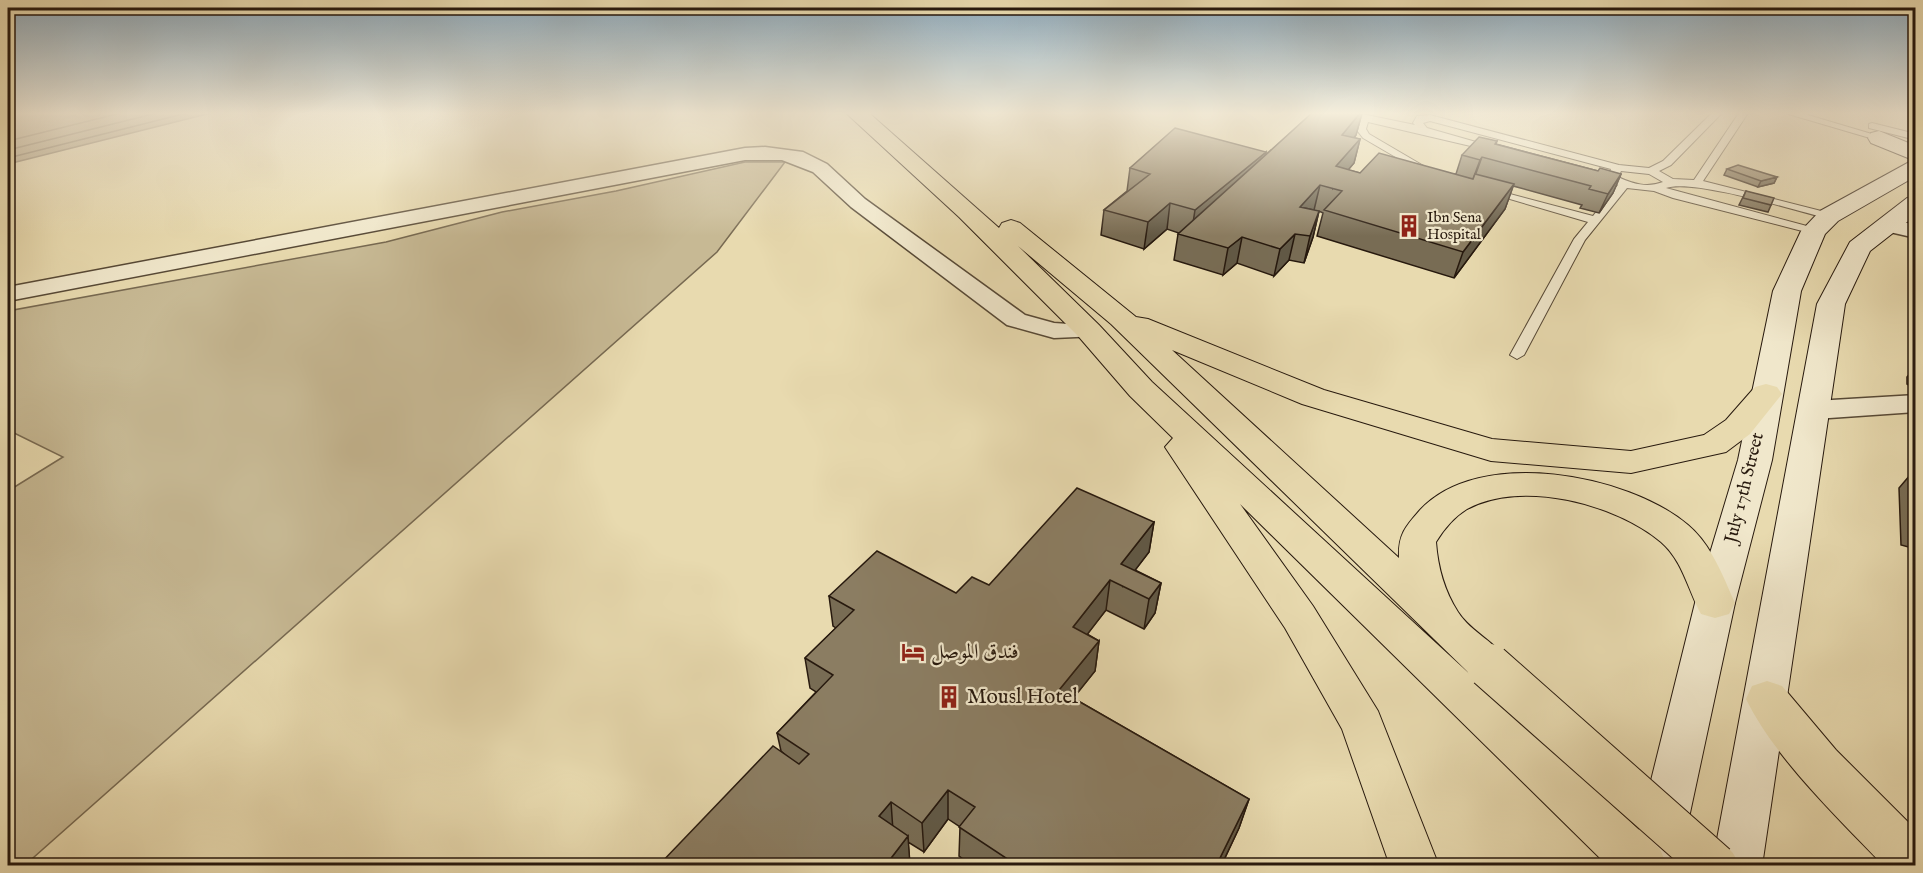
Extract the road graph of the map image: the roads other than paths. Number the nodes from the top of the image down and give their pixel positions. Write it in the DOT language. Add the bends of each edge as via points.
graph roads {
  1 [pos="750,154"];
  2 [pos="795,154"];
  3 [pos="907,154"];
  4 [pos="914,154"];
  5 [pos="1394,154"];
  6 [pos="1565,154"];
  7 [pos="1682,154"];
  8 [pos="1708,154"];
  9 [pos="1916,166"];
  10 [pos="1619,168"];
  11 [pos="1651,171"];
  12 [pos="1435,175"];
  13 [pos="1613,180"];
  14 [pos="1671,182"];
  15 [pos="1697,183"];
  16 [pos="1480,189"];
  17 [pos="1658,189"];
  18 [pos="1596,220"];
  19 [pos="1907,220"];
  20 [pos="1822,223"];
  21 [pos="1787,291"];
  22 [pos="8,294"];
  23 [pos="1831,304"];
  24 [pos="1120,318"];
  25 [pos="1089,331"];
  26 [pos="1517,355"];
  27 [pos="1141,389"];
  28 [pos="1766,394"];
  29 [pos="1916,403"];
  30 [pos="1815,410"];
  31 [pos="1715,603"];
  32 [pos="1443,621"];
  33 [pos="1474,678"];
  34 [pos="1767,699"];
  35 [pos="1916,864"];
  36 [pos="1415,866"];
  37 [pos="1643,866"];
  38 [pos="1654,866"];
  39 [pos="1715,866"];
  40 [pos="1737,866"];
  1 -- 22 [label="street"];
  2 -- 25 [label="street" via="1016,320 1054,330"];
  3 -- 25 [label="highway"];
  4 -- 24 [label="highway"];
  5 -- 12 [label="lane"];
  6 -- 10 [label="lane"];
  7 -- 11 [label="lane"];
  8 -- 15 [label="lane"];
  9 -- 20 [label="main road"];
  10 -- 11 [label="lane"];
  10 -- 13 [label="lane" via="1612,172"];
  11 -- 14 [label="lane"];
  13 -- 17 [label="lane"];
  13 -- 18 [label="lane"];
  14 -- 15 [label="lane"];
  14 -- 17 [label="lane"];
  15 -- 20 [label="lane"];
  16 -- 18 [label="lane"];
  17 -- 20 [label="lane"];
  18 -- 26 [label="lane" via="1580,239"];
  19 -- 23 [label="main road" via="1859,247"];
  20 -- 21 [label="main road, July 17th Street"];
  21 -- 23 [label="main road"];
  21 -- 28 [label="main road, July 17th Street"];
  23 -- 30 [label="main road"];
  24 -- 28 [label="highway" via="1313,397 1491,450 1631,462 1714,444 1738,427"];
  24 -- 32 [label="highway"];
  25 -- 27 [label="highway"];
  27 -- 33 [label="highway"];
  27 -- 36 [label="highway" via="1299,617 1362,724"];
  28 -- 31 [label="main road, July 17th Street" via="1755,460"];
  29 -- 30 [label="street"];
  30 -- 34 [label="main road"];
  31 -- 32 [label="highway" via="1696,560 1675,534 1645,514 1591,494 1530,485 1504,486 1479,490 1456,500 1435,516 1417,540 1419,573"];
  31 -- 38 [label="main road, July 17th Street"];
  32 -- 33 [label="highway"];
  33 -- 37 [label="highway"];
  33 -- 39 [label="highway, bridge"];
  34 -- 35 [label="highway" via="1799,742"];
  34 -- 40 [label="main road"];
}
